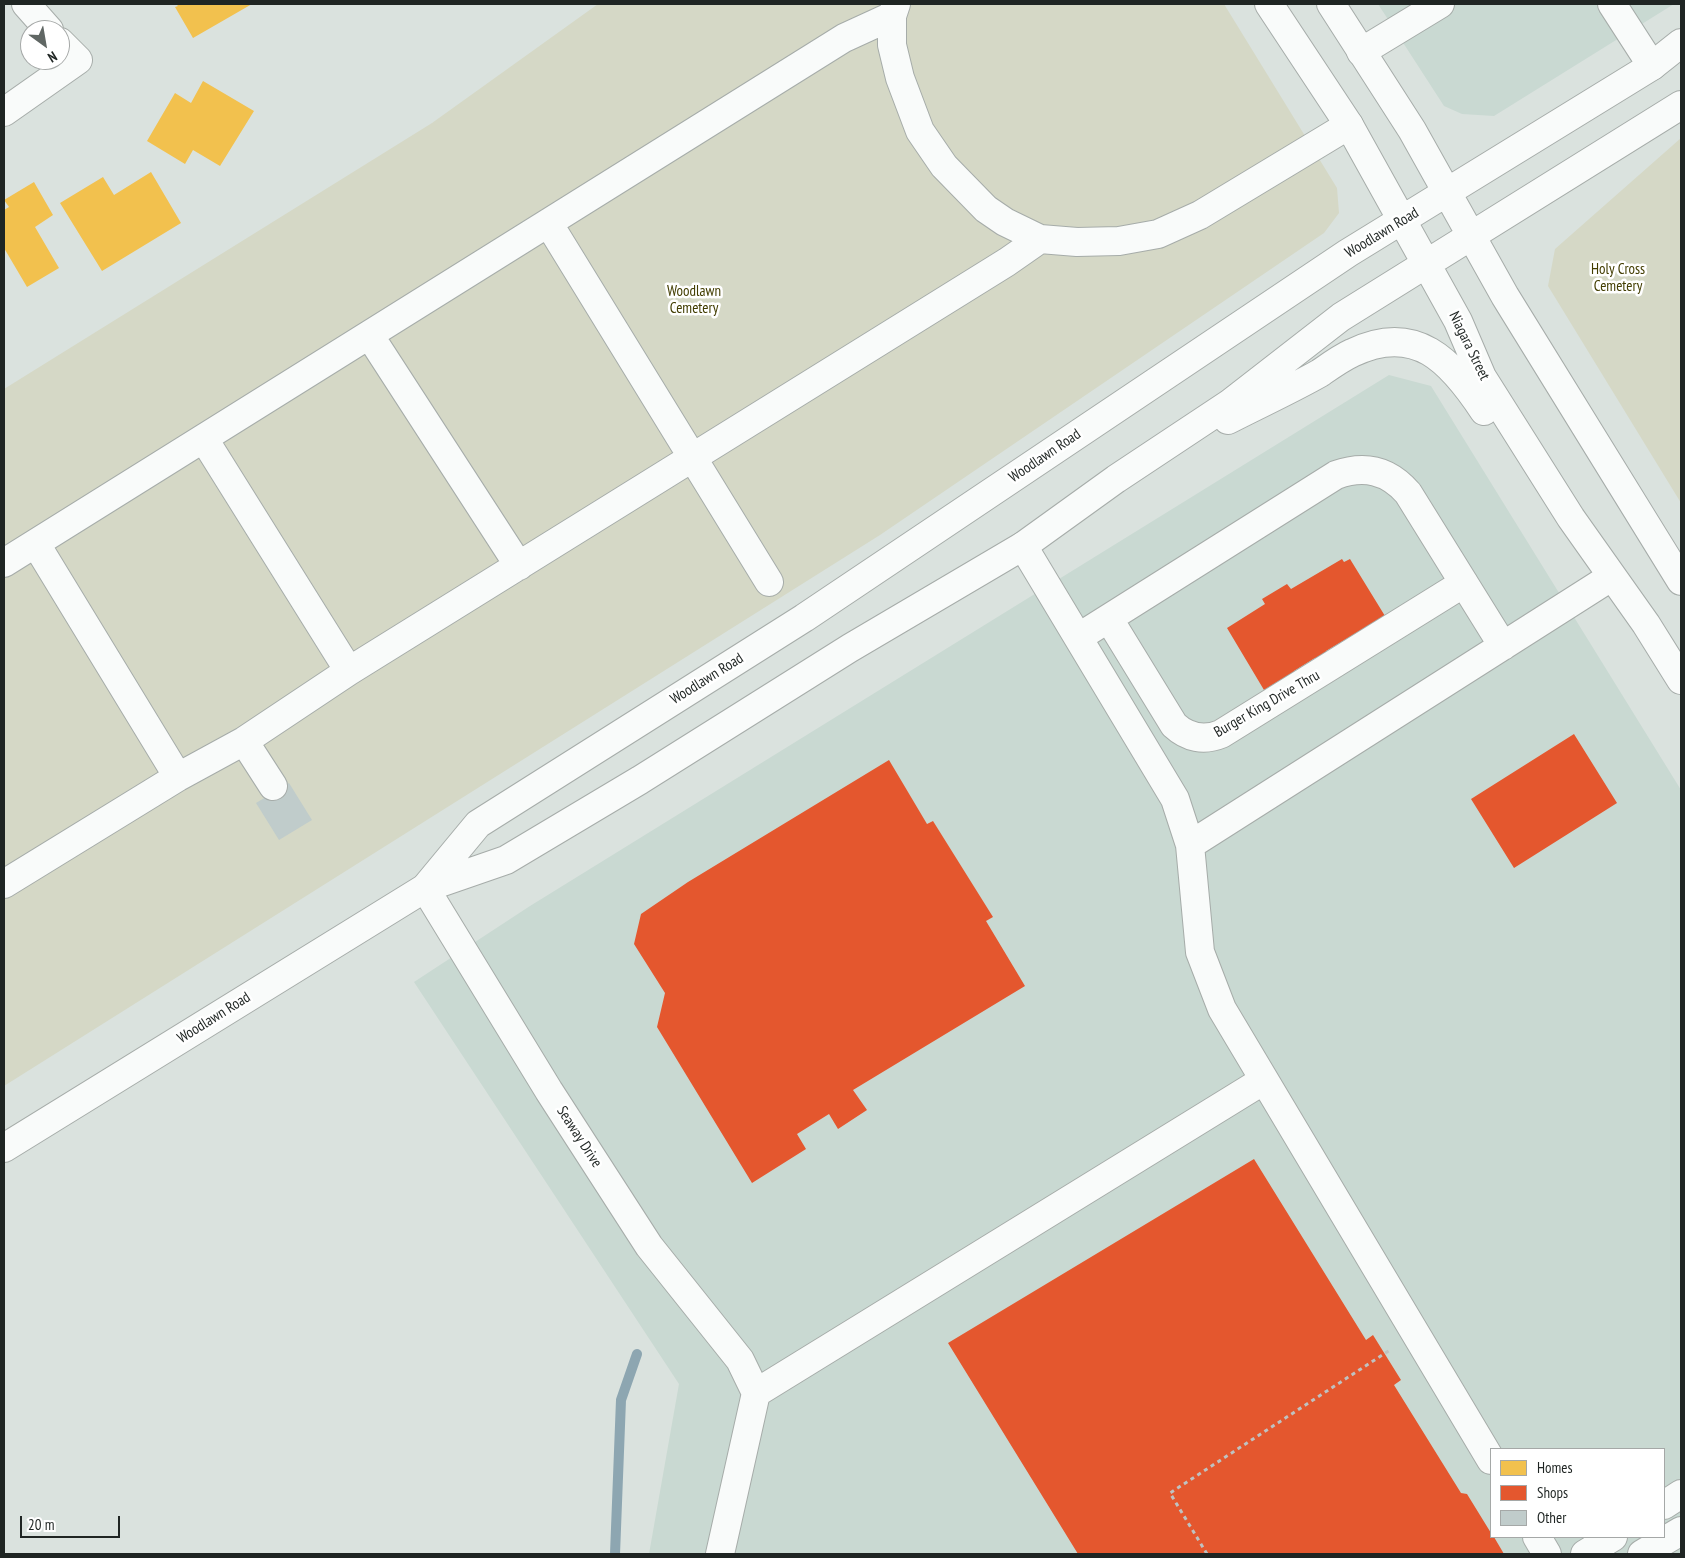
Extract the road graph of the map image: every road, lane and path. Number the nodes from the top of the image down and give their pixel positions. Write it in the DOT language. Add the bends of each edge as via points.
graph roads {
  1 [pos="1269,4"];
  2 [pos="1331,4"];
  3 [pos="1612,4"];
  4 [pos="1432,6"];
  5 [pos="894,10"];
  6 [pos="1681,44"];
  7 [pos="70,52"];
  8 [pos="1361,52"];
  9 [pos="70,66"];
  10 [pos="1652,66"];
  11 [pos="64,70"];
  12 [pos="1681,105"];
  13 [pos="4,112"];
  14 [pos="1349,125"];
  15 [pos="1447,193"];
  16 [pos="1403,220"];
  17 [pos="549,224"];
  18 [pos="1471,236"];
  19 [pos="1040,239"];
  20 [pos="1427,264"];
  21 [pos="370,336"];
  22 [pos="204,439"];
  23 [pos="694,459"];
  24 [pos="1116,479"];
  25 [pos="1571,518"];
  26 [pos="36,544"];
  27 [pos="1023,546"];
  28 [pos="4,563"];
  29 [pos="519,566"];
  30 [pos="1611,577"];
  31 [pos="1681,580"];
  32 [pos="769,582"];
  33 [pos="1464,584"];
  34 [pos="1109,619"];
  35 [pos="1079,637"];
  36 [pos="1503,646"];
  37 [pos="349,671"];
  38 [pos="1681,680"];
  39 [pos="244,741"];
  40 [pos="178,777"];
  41 [pos="273,786"];
  42 [pos="1190,845"];
  43 [pos="6,877"];
  44 [pos="425,888"];
  45 [pos="1264,1080"];
  46 [pos="4,1148"];
  47 [pos="1417,1335"];
  48 [pos="752,1384"];
  49 [pos="1490,1458"];
  50 [pos="1681,1494"];
  51 [pos="1665,1504"];
  52 [pos="1681,1531"];
  53 [pos="1538,1538"];
  54 [pos="1613,1543"];
  55 [pos="720,1554"];
  56 [pos="1207,1554"];
  57 [pos="1547,1554"];
  58 [pos="1585,1554"];
  59 [pos="1642,1554"];
  1 -- 14 [label="main road, Niagara Street"];
  2 -- 8 [label="main road"];
  3 -- 10 [label="main road"];
  4 -- 8 [label="main road"];
  5 -- 17 [label="main road" via="844,38"];
  5 -- 19 [label="main road" via="892,45 900,78 920,131 932,150 986,209"];
  6 -- 10 [label="main road, Woodlawn Road"];
  7 -- 9 [label="main road" via="78,60"];
  8 -- 15 [label="main road" via="1412,130"];
  10 -- 15 [label="main road, Woodlawn Road"];
  11 -- 13 [label="main road"];
  12 -- 18 [label="main road, Woodlawn Road"];
  14 -- 16 [label="main road, Niagara Street"];
  14 -- 19 [label="main road" via="1200,215 1158,234 1118,241"];
  15 -- 16 [label="main road, Woodlawn Road"];
  15 -- 18 [label="main road"];
  16 -- 20 [label="main road, Niagara Street"];
  16 -- 44 [label="main road, Woodlawn Road" via="1348,253 804,618 478,824"];
  17 -- 21 [label="main road"];
  17 -- 23 [label="main road"];
  18 -- 20 [label="main road, Woodlawn Road"];
  18 -- 31 [label="main road"];
  19 -- 23 [label="main road"];
  20 -- 24 [label="main road, Woodlawn Road" via="1341,317 1229,404"];
  20 -- 25 [label="main road, Niagara Street" via="1458,321 1482,377"];
  21 -- 22 [label="main road"];
  21 -- 29 [label="main road"];
  22 -- 26 [label="main road"];
  22 -- 37 [label="main road"];
  23 -- 29 [label="main road"];
  23 -- 32 [label="main road"];
  24 -- 25 [label="main road" via="1319,373 1351,353 1371,345 1397,342 1419,345 1455,371 1519,463"];
  24 -- 27 [label="main road, Woodlawn Road"];
  25 -- 30 [label="main road, Niagara Street"];
  26 -- 28 [label="main road"];
  26 -- 40 [label="main road"];
  27 -- 35 [label="main road"];
  27 -- 44 [label="main road, Woodlawn Road" via="850,648 506,860"];
  29 -- 37 [label="main road"];
  30 -- 36 [label="main road"];
  30 -- 38 [label="main road, Niagara Street" via="1646,624"];
  33 -- 34 [label="main road" via="1401,485 1380,472 1355,469 1336,475"];
  33 -- 34 [label="main road, Burger King Drive Thru" via="1221,734 1206,738 1187,735 1174,725"];
  33 -- 36 [label="main road"];
  34 -- 35 [label="main road"];
  35 -- 42 [label="main road" via="1167,782"];
  36 -- 42 [label="main road"];
  37 -- 39 [label="main road"];
  39 -- 40 [label="main road"];
  39 -- 41 [label="main road"];
  40 -- 43 [label="main road"];
  42 -- 45 [label="main road" via="1200,952 1222,1009"];
  44 -- 46 [label="main road, Woodlawn Road"];
  44 -- 48 [label="main road, Seaway Drive" via="549,1091 649,1246 740,1360"];
  45 -- 47 [label="main road"];
  45 -- 48 [label="main road"];
  47 -- 49 [label="main road"];
  47 -- 56 [label="path" via="1170,1493"];
  48 -- 55 [label="main road"];
  50 -- 51 [label="main road"];
  52 -- 59 [label="main road"];
  53 -- 57 [label="main road"];
  54 -- 58 [label="main road"];
}
